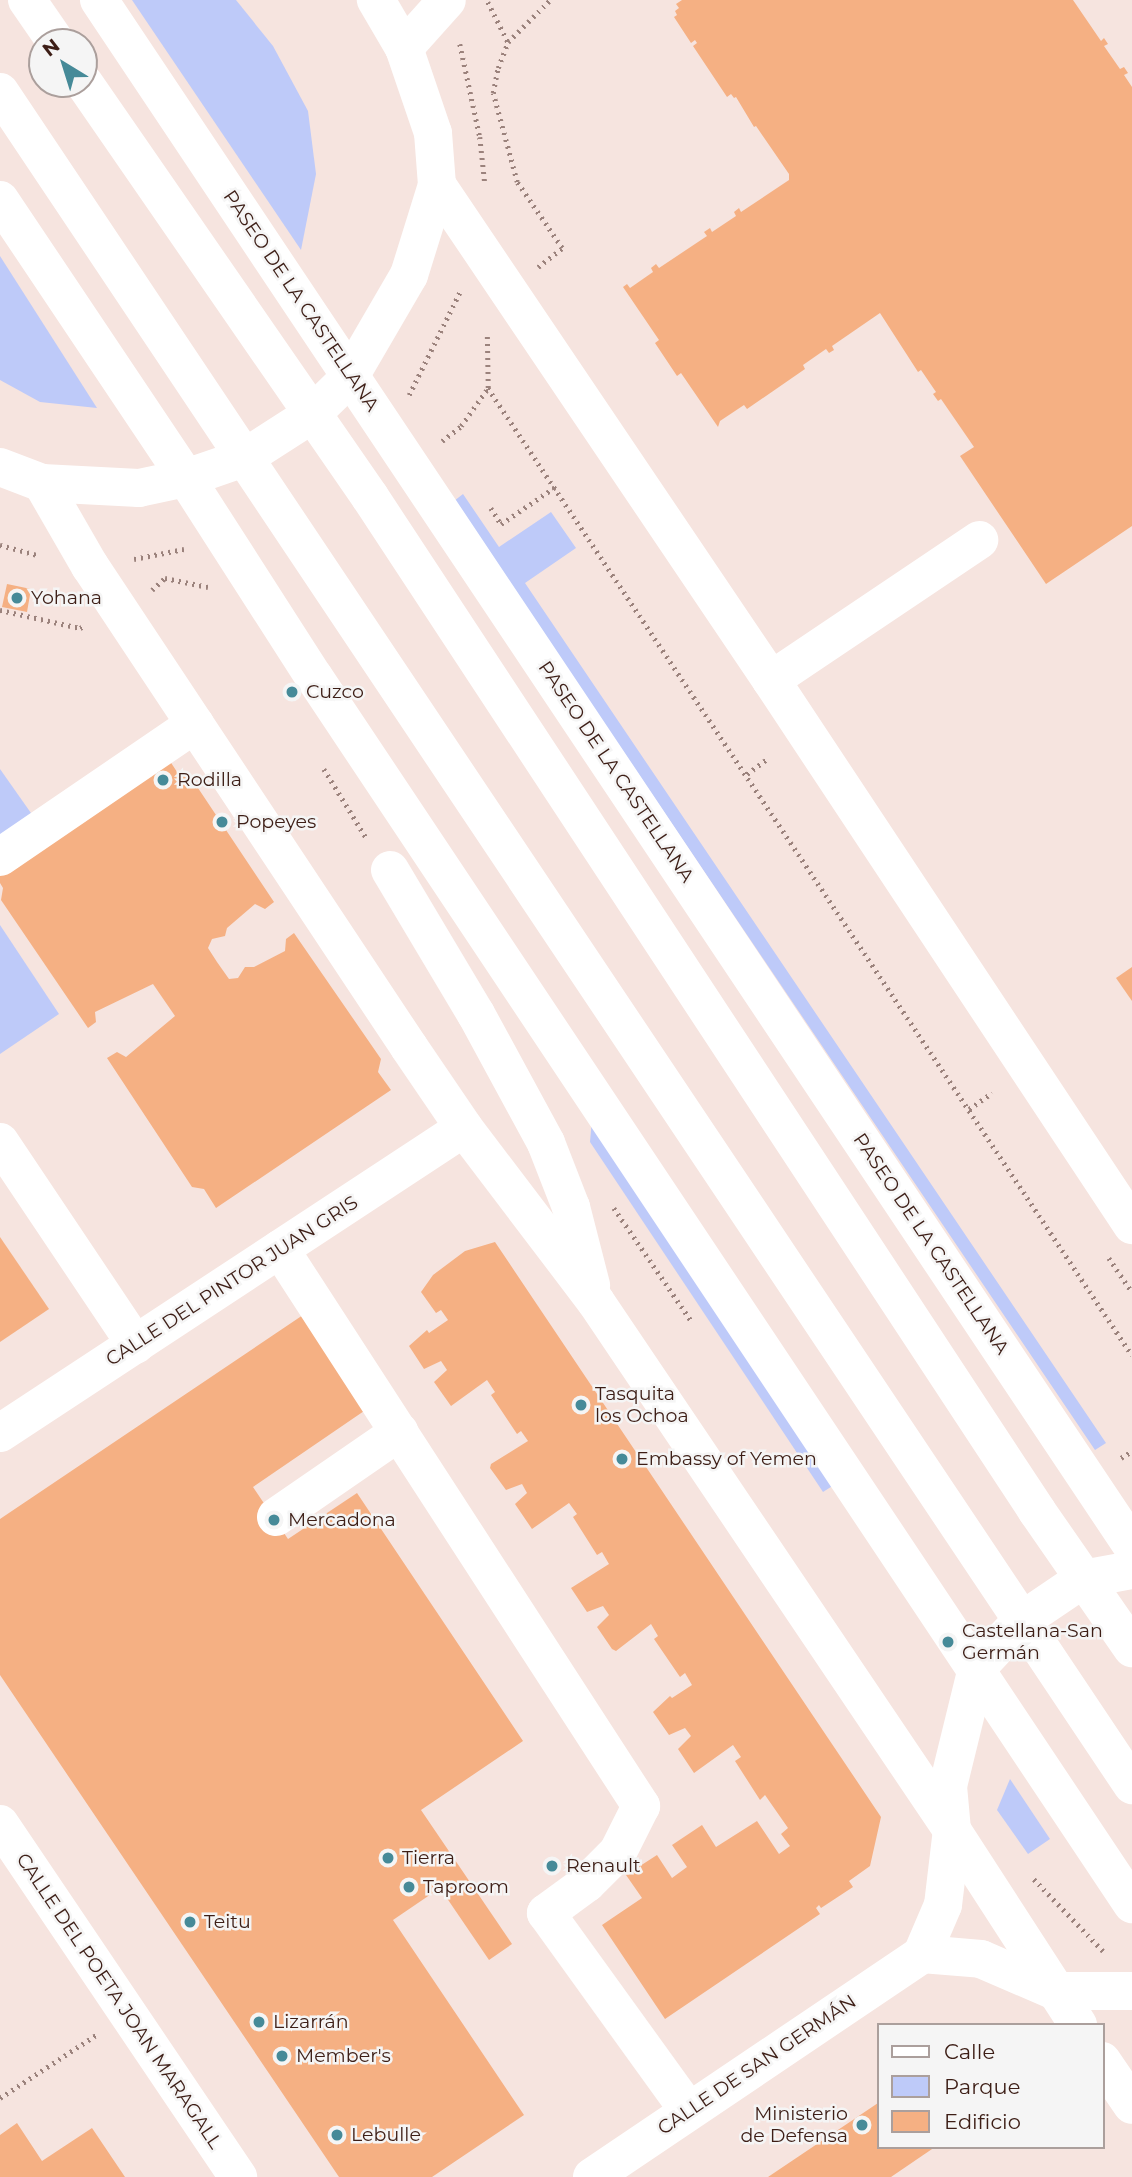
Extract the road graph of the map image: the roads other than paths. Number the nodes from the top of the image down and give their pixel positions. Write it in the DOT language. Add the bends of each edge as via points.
graph roads {
  1 [pos="27,0"];
  2 [pos="99,0"];
  3 [pos="376,0"];
  4 [pos="447,0"];
  5 [pos="46,28"];
  6 [pos="404,48"];
  7 [pos="0,92"];
  8 [pos="94,98"];
  9 [pos="437,185"];
  10 [pos="0,200"];
  11 [pos="349,378"];
  12 [pos="312,415"];
  13 [pos="244,458"];
  14 [pos="0,467"];
  15 [pos="186,478"];
  16 [pos="42,483"];
  17 [pos="979,540"];
  18 [pos="771,680"];
  19 [pos="195,724"];
  20 [pos="0,857"];
  21 [pos="390,870"];
  22 [pos="464,1128"];
  23 [pos="0,1142"];
  24 [pos="1132,1226"];
  25 [pos="280,1249"];
  26 [pos="596,1302"];
  27 [pos="136,1345"];
  28 [pos="400,1432"];
  29 [pos="0,1433"];
  30 [pos="276,1517"];
  31 [pos="1132,1546"];
  32 [pos="1132,1570"];
  33 [pos="1083,1579"];
  34 [pos="1021,1621"];
  35 [pos="1132,1648"];
  36 [pos="977,1668"];
  37 [pos="1132,1785"];
  38 [pos="0,1824"];
  39 [pos="952,1830"];
  40 [pos="1132,1903"];
  41 [pos="922,1954"];
  42 [pos="1055,1991"];
  43 [pos="1132,1991"];
  44 [pos="1077,2023"];
  45 [pos="1104,2064"];
  46 [pos="1132,2105"];
  47 [pos="689,2111"];
  48 [pos="238,2177"];
  49 [pos="592,2177"];
  1 -- 5 [label="main road"];
  2 -- 11 [label="main road, PASEO DE LA CASTELLANA"];
  3 -- 6 [label="main road"];
  4 -- 6 [label="main road"];
  6 -- 9 [label="main road" via="433,133"];
  7 -- 13 [label="main road"];
  8 -- 12 [label="main road"];
  9 -- 11 [label="main road" via="409,275"];
  9 -- 18 [label="main road"];
  10 -- 15 [label="main road"];
  11 -- 12 [label="main road"];
  11 -- 31 [label="main road, PASEO DE LA CASTELLANA" via="384,422"];
  12 -- 13 [label="main road"];
  12 -- 33 [label="main road"];
  13 -- 15 [label="main road"];
  13 -- 34 [label="main road"];
  14 -- 16 [label="main road"];
  15 -- 16 [label="main road" via="139,488"];
  15 -- 36 [label="main road" via="321,688"];
  16 -- 19 [label="main road"];
  17 -- 18 [label="main road"];
  18 -- 24 [label="main road"];
  19 -- 20 [label="main road"];
  19 -- 22 [label="main road"];
  21 -- 26 [label="main road" via="546,1143 571,1207"];
  22 -- 25 [label="main road, CALLE DEL PINTOR JUAN GRIS"];
  22 -- 26 [label="main road"];
  23 -- 27 [label="main road"];
  25 -- 27 [label="main road, CALLE DEL PINTOR JUAN GRIS"];
  25 -- 28 [label="main road"];
  26 -- 39 [label="main road"];
  27 -- 29 [label="main road, CALLE DEL PINTOR JUAN GRIS"];
  28 -- 30 [label="main road"];
  28 -- 47 [label="main road" via="641,1806 618,1852 587,1883 546,1913"];
  32 -- 33 [label="main road"];
  33 -- 34 [label="main road"];
  33 -- 35 [label="main road"];
  34 -- 36 [label="main road"];
  34 -- 37 [label="main road"];
  36 -- 39 [label="main road" via="947,1786"];
  36 -- 40 [label="main road"];
  38 -- 48 [label="main road, CALLE DEL POETA JOAN MARAGALL"];
  39 -- 41 [label="main road" via="943,1905"];
  39 -- 42 [label="main road"];
  41 -- 42 [label="main road" via="981,1959"];
  41 -- 47 [label="main road, CALLE DE SAN GERMÁN"];
  42 -- 43 [label="main road"];
  42 -- 44 [label="main road"];
  45 -- 46 [label="main road"];
  47 -- 49 [label="main road, CALLE DE SAN GERMÁN"];
}
